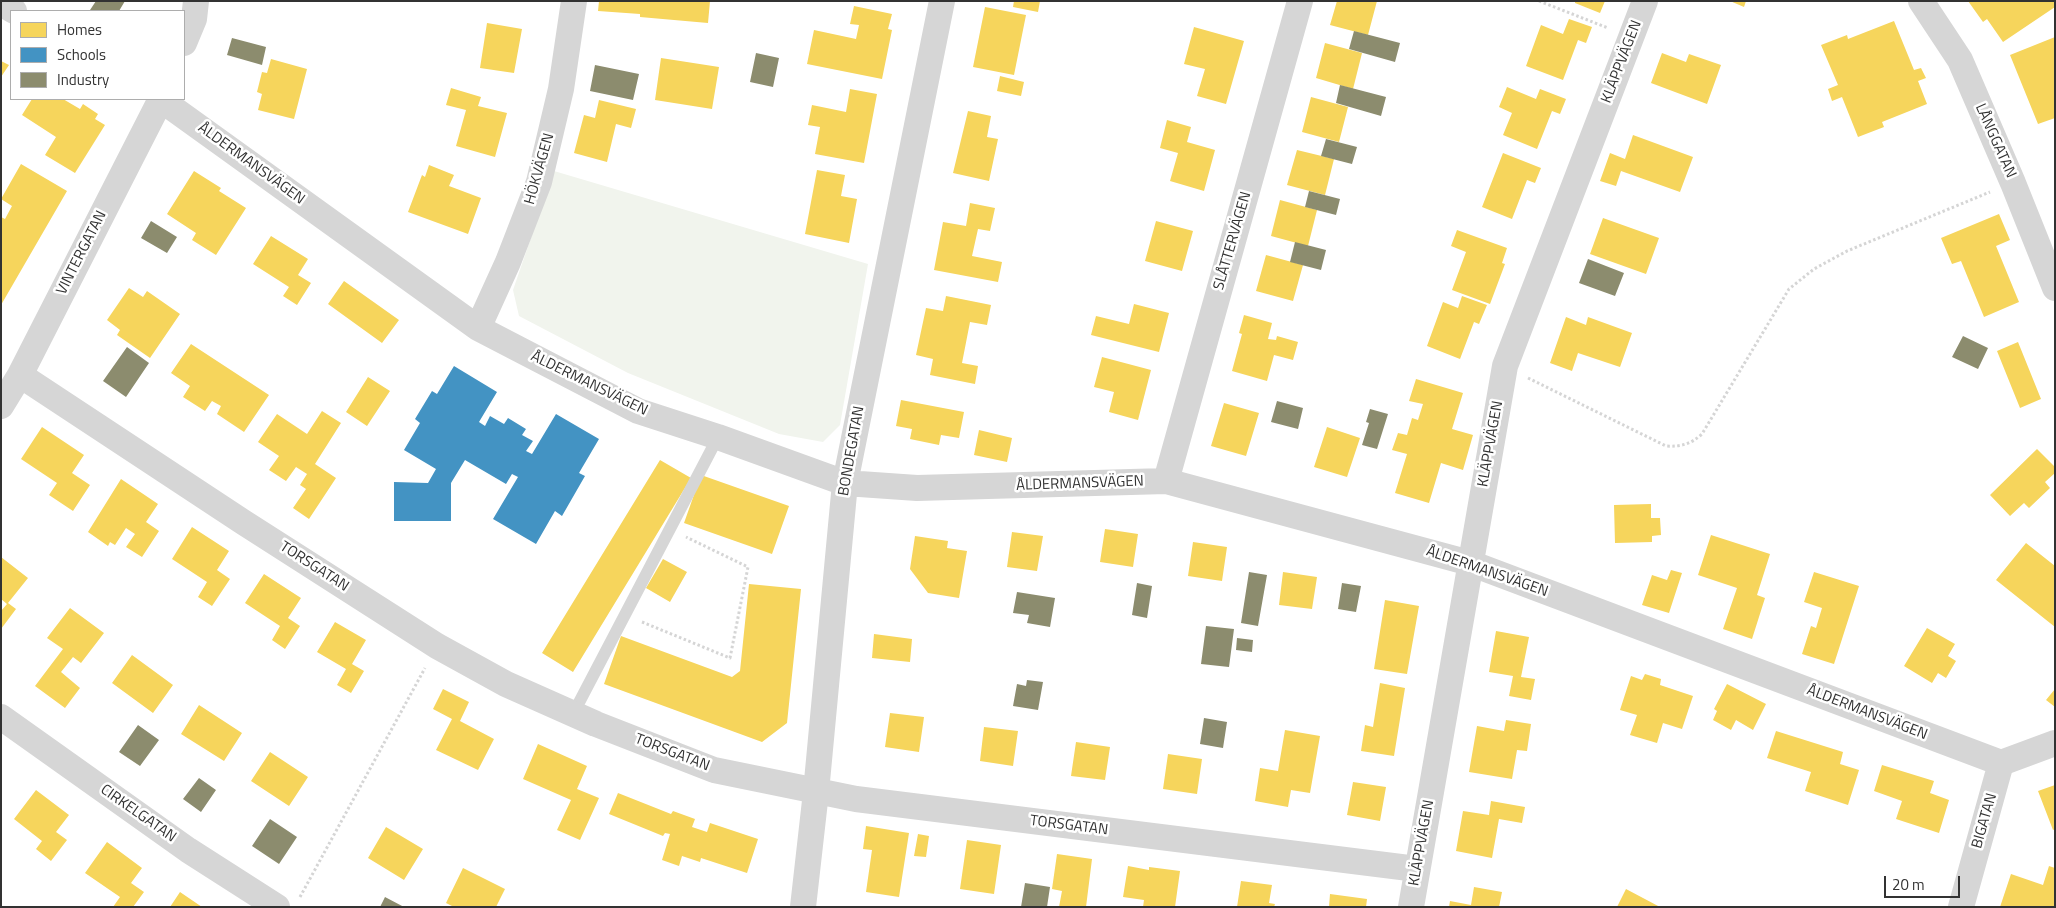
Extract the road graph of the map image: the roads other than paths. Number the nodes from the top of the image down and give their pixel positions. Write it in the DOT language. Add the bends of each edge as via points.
graph roads {
  1 [pos="196,1"];
  2 [pos="574,1"];
  3 [pos="942,1"];
  4 [pos="1300,1"];
  5 [pos="1646,1"];
  6 [pos="1921,1"];
  7 [pos="1,4"];
  8 [pos="12,10"];
  9 [pos="185,42"];
  10 [pos="160,100"];
  11 [pos="162,100"];
  12 [pos="2055,288"];
  13 [pos="478,328"];
  14 [pos="20,375"];
  15 [pos="1,406"];
  16 [pos="718,437"];
  17 [pos="1166,481"];
  18 [pos="845,483"];
  19 [pos="1470,563"];
  20 [pos="572,714"];
  21 [pos="1,717"];
  22 [pos="2055,743"];
  23 [pos="2001,763"];
  24 [pos="816,792"];
  25 [pos="1417,869"];
  26 [pos="288,902"];
  27 [pos="803,907"];
  28 [pos="1411,907"];
  29 [pos="1961,907"];
  1 -- 9 [label="street" via="194,19"];
  2 -- 13 [label="street, HÖKVÄGEN" via="561,89 539,182"];
  3 -- 18 [label="street, BONDEGATAN"];
  4 -- 17 [label="street, SLÅTTERVÄGEN"];
  5 -- 19 [label="street, KLÄPPVÄGEN" via="1505,366"];
  6 -- 12 [label="street, LÅNGGATAN" via="1960,60"];
  7 -- 8 [label="street"];
  10 -- 14 [label="street, VINTERGATAN"];
  11 -- 13 [label="street, ÅLDERMANSVÄGEN"];
  13 -- 16 [label="street, ÅLDERMANSVÄGEN" via="638,411"];
  14 -- 15 [label="street, VINTERGATAN"];
  14 -- 20 [label="street, TORSGATAN" via="437,646 506,684"];
  16 -- 18 [label="street, ÅLDERMANSVÄGEN"];
  16 -- 20 [label="lane"];
  17 -- 18 [label="street, ÅLDERMANSVÄGEN" via="917,488"];
  17 -- 19 [label="street, ÅLDERMANSVÄGEN"];
  18 -- 24 [label="street, BONDEGATAN"];
  19 -- 23 [label="street, ÅLDERMANSVÄGEN"];
  19 -- 25 [label="street, KLÄPPVÄGEN"];
  20 -- 24 [label="street, TORSGATAN" via="714,770"];
  21 -- 26 [label="street, CIRKELGATAN" via="188,850"];
  22 -- 23 [label="street"];
  23 -- 29 [label="street, BIGATAN"];
  24 -- 25 [label="street, TORSGATAN"];
  24 -- 27 [label="street, BONDEGATAN"];
  25 -- 28 [label="street, KLÄPPVÄGEN"];
}
